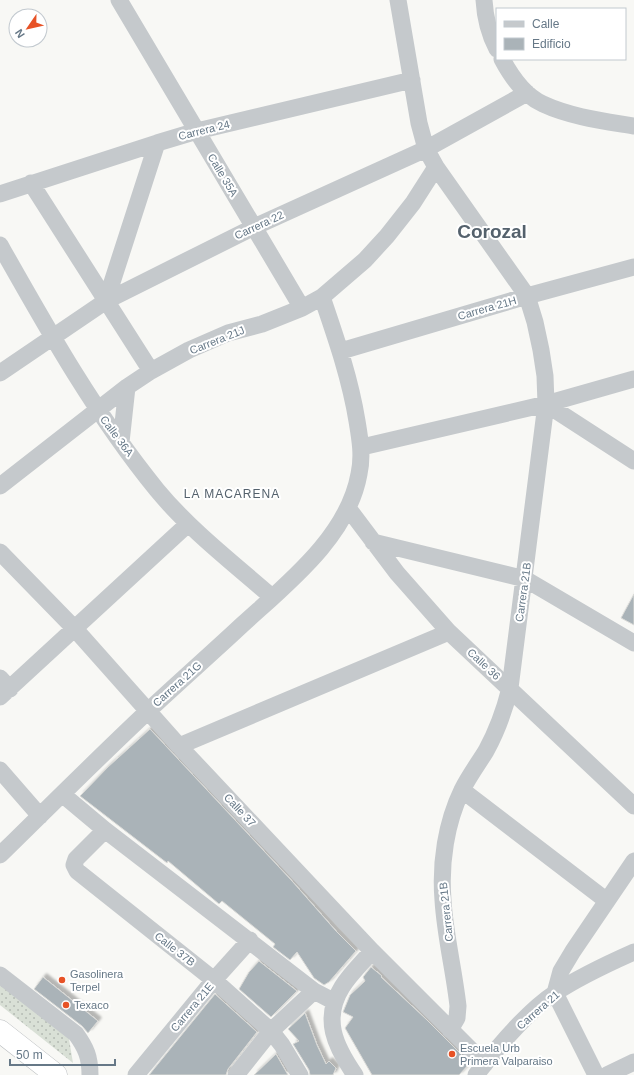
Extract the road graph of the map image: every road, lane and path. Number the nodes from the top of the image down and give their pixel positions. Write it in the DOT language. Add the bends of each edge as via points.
graph roads {
  1 [pos="119,0"];
  2 [pos="398,0"];
  3 [pos="484,0"];
  4 [pos="496,47"];
  5 [pos="503,60"];
  6 [pos="412,80"];
  7 [pos="527,93"];
  8 [pos="634,126"];
  9 [pos="197,132"];
  10 [pos="157,143"];
  11 [pos="426,149"];
  12 [pos="436,167"];
  13 [pos="31,183"];
  14 [pos="0,194"];
  15 [pos="254,227"];
  16 [pos="0,245"];
  17 [pos="634,267"];
  18 [pos="527,296"];
  19 [pos="322,297"];
  20 [pos="106,301"];
  21 [pos="302,308"];
  22 [pos="52,338"];
  23 [pos="341,351"];
  24 [pos="151,371"];
  25 [pos="0,373"];
  26 [pos="634,378"];
  27 [pos="127,388"];
  28 [pos="546,404"];
  29 [pos="98,412"];
  30 [pos="120,442"];
  31 [pos="362,447"];
  32 [pos="634,461"];
  33 [pos="0,486"];
  34 [pos="348,508"];
  35 [pos="188,524"];
  36 [pos="373,542"];
  37 [pos="0,552"];
  38 [pos="525,579"];
  39 [pos="272,597"];
  40 [pos="75,630"];
  41 [pos="449,632"];
  42 [pos="634,643"];
  43 [pos="3,688"];
  44 [pos="510,688"];
  45 [pos="147,711"];
  46 [pos="179,746"];
  47 [pos="0,770"];
  48 [pos="462,790"];
  49 [pos="62,794"];
  50 [pos="634,806"];
  51 [pos="40,816"];
  52 [pos="105,830"];
  53 [pos="0,856"];
  54 [pos="634,861"];
  55 [pos="607,901"];
  56 [pos="250,940"];
  57 [pos="372,951"];
  58 [pos="634,952"];
  59 [pos="0,975"];
  60 [pos="214,980"];
  61 [pos="314,991"];
  62 [pos="555,993"];
  63 [pos="335,1002"];
  64 [pos="450,1030"];
  65 [pos="0,1031"];
  66 [pos="271,1031"];
  67 [pos="634,1062"];
  68 [pos="480,1070"];
  69 [pos="350,1073"];
  70 [pos="54,1074"];
  71 [pos="90,1075"];
  72 [pos="136,1075"];
  73 [pos="236,1075"];
  74 [pos="300,1075"];
  75 [pos="596,1075"];
  76 [pos="607,1075"];
  1 -- 9 [label="street, Calle 35A"];
  2 -- 6 [label="street, Carrera 21B"];
  3 -- 4 [label="street" via="485,14"];
  5 -- 7 [label="street"];
  6 -- 9 [label="street, Carrera 24"];
  6 -- 11 [label="street, Carrera 21B" via="418,123"];
  7 -- 8 [label="street" via="542,104 567,112"];
  7 -- 11 [label="street, Carrera 22"];
  9 -- 10 [label="street, Carrera 24"];
  9 -- 15 [label="street, Calle 35A"];
  10 -- 13 [label="street, Carrera 24"];
  10 -- 20 [label="street"];
  11 -- 12 [label="street, Carrera 21B"];
  11 -- 15 [label="street, Carrera 22"];
  12 -- 18 [label="street, Carrera 21B"];
  12 -- 19 [label="street, Carrera 21J" via="413,203 387,236 365,260"];
  13 -- 14 [label="street, Carrera 24"];
  13 -- 20 [label="street"];
  15 -- 20 [label="street, Carrera 22"];
  15 -- 21 [label="street, Calle 35A"];
  16 -- 22 [label="street, Calle 36A"];
  17 -- 18 [label="street, Carrera 21H"];
  18 -- 23 [label="street, Carrera 21H"];
  18 -- 28 [label="street, Carrera 21B" via="541,350"];
  19 -- 21 [label="street, Carrera 21J"];
  19 -- 23 [label="street"];
  20 -- 22 [label="street, Carrera 22"];
  20 -- 24 [label="street"];
  21 -- 24 [label="street, Carrera 21J" via="262,324 228,333"];
  22 -- 25 [label="street, Carrera 22"];
  22 -- 29 [label="street, Calle 36A"];
  23 -- 31 [label="street" via="354,399"];
  24 -- 27 [label="street, Carrera 21J"];
  26 -- 28 [label="street"];
  27 -- 29 [label="street, Carrera 21J"];
  27 -- 30 [label="street"];
  28 -- 31 [label="street"];
  28 -- 32 [label="street"];
  28 -- 38 [label="street, Carrera 21B"];
  29 -- 30 [label="street, Calle 36A"];
  29 -- 33 [label="street, Carrera 21J"];
  30 -- 35 [label="street, Calle 36A" via="157,490"];
  31 -- 34 [label="street" via="355,492"];
  34 -- 36 [label="street, Calle 36"];
  34 -- 39 [label="street, Carrera 21G" via="330,537 304,567"];
  35 -- 39 [label="street, Calle 36A"];
  35 -- 40 [label="street"];
  36 -- 38 [label="street"];
  36 -- 41 [label="street, Calle 36"];
  37 -- 40 [label="street, Calle 37"];
  38 -- 42 [label="street"];
  38 -- 44 [label="street, Carrera 21B"];
  39 -- 45 [label="street, Carrera 21G"];
  40 -- 43 [label="street"];
  40 -- 45 [label="street, Calle 37"];
  41 -- 44 [label="street, Calle 36"];
  41 -- 46 [label="street"];
  44 -- 48 [label="street, Carrera 21B" via="496,732"];
  44 -- 50 [label="street, Calle 36"];
  45 -- 46 [label="street, Calle 37"];
  45 -- 49 [label="street, Carrera 21G"];
  46 -- 57 [label="street, Calle 37"];
  47 -- 51 [label="street"];
  48 -- 55 [label="street"];
  48 -- 64 [label="street, Carrera 21B" via="451,821 442,871 446,926 458,1006 457,1018"];
  49 -- 51 [label="street, Carrera 21G"];
  49 -- 52 [label="street"];
  51 -- 53 [label="street, Carrera 21G"];
  52 -- 56 [label="street"];
  52 -- 60 [label="street, Calle 37B" via="76,859 74,865 77,871"];
  54 -- 55 [label="street"];
  55 -- 62 [label="street" via="561,972"];
  56 -- 60 [label="street, Carrera 21E"];
  56 -- 61 [label="street"];
  57 -- 63 [label="street" via="343,986"];
  57 -- 64 [label="street, Calle 37"];
  58 -- 62 [label="street, Carrera 21"];
  59 -- 71 [label="street" via="76,1034 85,1047 90,1061"];
  60 -- 66 [label="street, Calle 37B"];
  60 -- 72 [label="street, Carrera 21E"];
  61 -- 63 [label="street"];
  61 -- 66 [label="street"];
  62 -- 68 [label="street, Carrera 21" via="536,1008"];
  62 -- 75 [label="street"];
  63 -- 69 [label="street" via="332,1016 333,1032"];
  64 -- 68 [label="street, Calle 37"];
  65 -- 70 [label="highway"];
  66 -- 73 [label="street"];
  66 -- 74 [label="street, Calle 37B"];
  67 -- 76 [label="street"];
}
